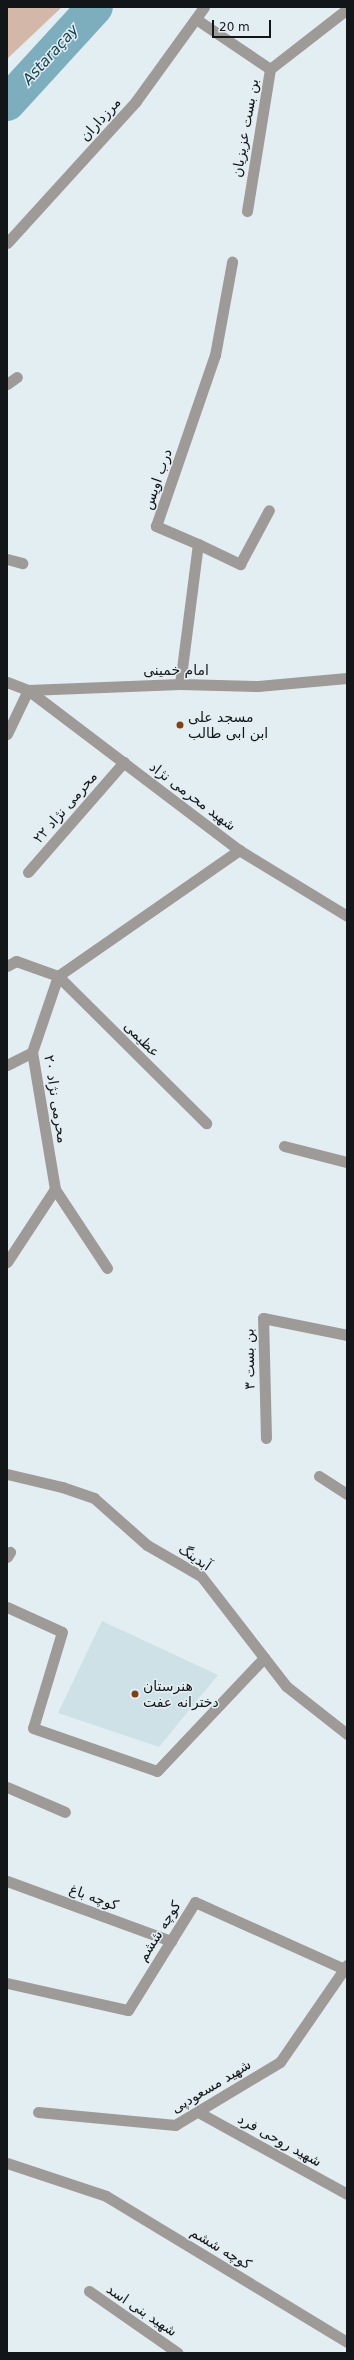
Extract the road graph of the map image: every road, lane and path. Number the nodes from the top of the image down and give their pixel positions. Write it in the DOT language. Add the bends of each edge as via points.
graph roads {
  1 [pos="204,7"];
  2 [pos="347,9"];
  3 [pos="196,19"];
  4 [pos="270,69"];
  5 [pos="246,211"];
  6 [pos="7,243"];
  7 [pos="232,262"];
  8 [pos="17,377"];
  9 [pos="7,384"];
  10 [pos="269,510"];
  11 [pos="198,544"];
  12 [pos="7,559"];
  13 [pos="22,563"];
  14 [pos="347,678"];
  15 [pos="7,682"];
  16 [pos="180,684"];
  17 [pos="28,690"];
  18 [pos="7,734"];
  19 [pos="124,762"];
  20 [pos="239,850"];
  21 [pos="28,872"];
  22 [pos="347,916"];
  23 [pos="7,966"];
  24 [pos="58,976"];
  25 [pos="32,1052"];
  26 [pos="7,1064"];
  27 [pos="206,1122"];
  28 [pos="284,1146"];
  29 [pos="347,1162"];
  30 [pos="55,1189"];
  31 [pos="7,1262"];
  32 [pos="107,1268"];
  33 [pos="347,1335"];
  34 [pos="266,1438"];
  35 [pos="7,1474"];
  36 [pos="319,1476"];
  37 [pos="347,1494"];
  38 [pos="7,1607"];
  39 [pos="264,1658"];
  40 [pos="347,1734"];
  41 [pos="7,1787"];
  42 [pos="65,1812"];
  43 [pos="7,1881"];
  44 [pos="171,1941"];
  45 [pos="346,1967"];
  46 [pos="7,1983"];
  47 [pos="38,2112"];
  48 [pos="198,2112"];
  49 [pos="7,2163"];
  50 [pos="347,2194"];
  51 [pos="88,2292"];
  52 [pos="347,2342"];
  53 [pos="178,2353"];
  1 -- 3 [label="street, مرزداران"];
  2 -- 4 [label="street"];
  3 -- 4 [label="street, بن بست عزیزیان"];
  3 -- 6 [label="street, مرزداران" via="136,102"];
  4 -- 5 [label="street, بن بست عزیزیان"];
  7 -- 11 [label="street, درب اویس" via="215,355 156,526"];
  8 -- 9 [label="street"];
  10 -- 11 [label="street" via="240,564"];
  11 -- 16 [label="street"];
  12 -- 13 [label="street"];
  14 -- 16 [label="street, امام خمینی" via="258,686"];
  15 -- 17 [label="street, امام خمینی"];
  16 -- 17 [label="street, امام خمینی"];
  17 -- 18 [label="street"];
  17 -- 19 [label="street, شهید محرمی نژاد"];
  19 -- 20 [label="street, شهید محرمی نژاد"];
  19 -- 21 [label="street, محرمی نژاد ۲۲"];
  20 -- 22 [label="street, شهید محرمی نژاد"];
  20 -- 24 [label="street"];
  23 -- 24 [label="street" via="16,961"];
  24 -- 25 [label="street, محرمی نژاد ۲۰"];
  24 -- 27 [label="street, عظیمی"];
  25 -- 26 [label="street"];
  25 -- 30 [label="street, محرمی نژاد ۲۰"];
  28 -- 29 [label="street"];
  30 -- 31 [label="street"];
  30 -- 32 [label="street, محرمی نژاد ۲۰"];
  33 -- 34 [label="street, بن بست ۳" via="263,1318"];
  35 -- 39 [label="street, آبدینگ" via="62,1487 94,1498 147,1545 201,1576"];
  36 -- 37 [label="street"];
  38 -- 39 [label="street" via="62,1632 33,1728 157,1771"];
  39 -- 40 [label="street, آبدینگ" via="286,1686"];
  41 -- 42 [label="street"];
  43 -- 44 [label="street, کوچه باغ"];
  44 -- 45 [label="street, کوچه ششم" via="195,1902"];
  44 -- 46 [label="street, کوچه ششم" via="128,2010"];
  45 -- 48 [label="street, شهید مسعودپی" via="280,2062"];
  47 -- 48 [label="street, شهید مسعودپی" via="175,2125"];
  48 -- 50 [label="street, شهید روحی فرد"];
  49 -- 52 [label="street, کوچه ششم" via="106,2196"];
  51 -- 53 [label="street, شهید بنی اسد"];
}
